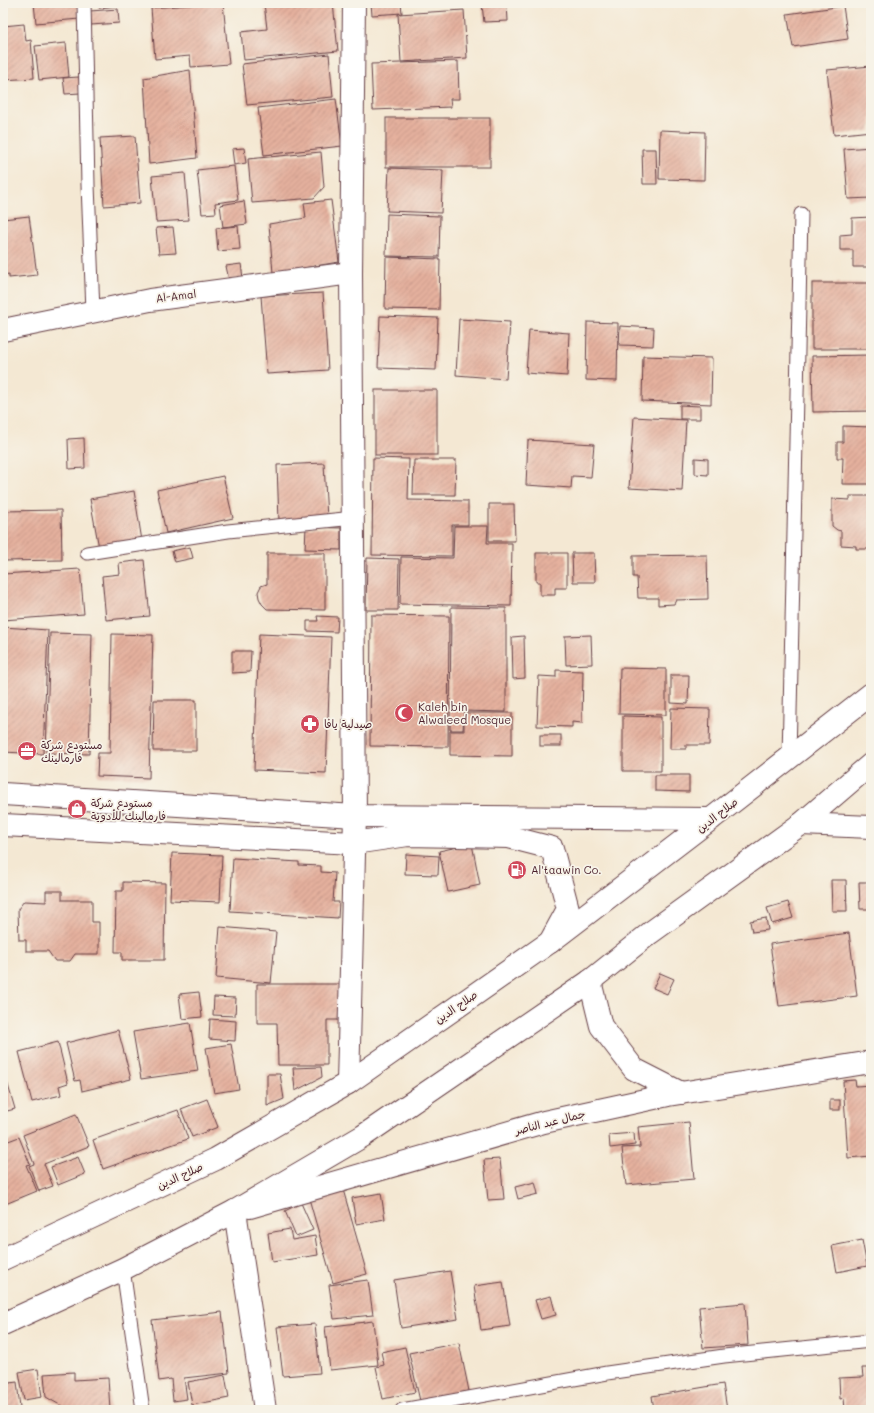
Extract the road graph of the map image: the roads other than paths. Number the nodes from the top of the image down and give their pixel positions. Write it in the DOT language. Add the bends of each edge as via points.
graph roads {
  1 [pos="84,3"];
  2 [pos="354,3"];
  3 [pos="801,214"];
  4 [pos="351,273"];
  5 [pos="92,311"];
  6 [pos="3,330"];
  7 [pos="354,518"];
  8 [pos="87,553"];
  9 [pos="871,694"];
  10 [pos="789,758"];
  11 [pos="871,764"];
  12 [pos="3,794"];
  13 [pos="355,816"];
  14 [pos="711,819"];
  15 [pos="801,824"];
  16 [pos="3,826"];
  17 [pos="871,827"];
  18 [pos="354,843"];
  19 [pos="550,942"];
  20 [pos="590,981"];
  21 [pos="871,1062"];
  22 [pos="348,1083"];
  23 [pos="681,1093"];
  24 [pos="235,1211"];
  25 [pos="3,1259"];
  26 [pos="123,1269"];
  27 [pos="3,1324"];
  28 [pos="871,1341"];
  29 [pos="143,1410"];
  30 [pos="265,1410"];
  31 [pos="402,1410"];
  1 -- 5 [label="lane"];
  2 -- 4 [label="main road"];
  3 -- 10 [label="lane"];
  4 -- 5 [label="main road, Al-Amal" via="150,300"];
  4 -- 7 [label="main road"];
  5 -- 6 [label="main road, Al-Amal"];
  7 -- 8 [label="lane" via="228,531"];
  7 -- 13 [label="main road"];
  9 -- 10 [label="main road, صلاح الدين"];
  10 -- 14 [label="main road, صلاح الدين"];
  11 -- 15 [label="main road"];
  12 -- 13 [label="main road"];
  13 -- 14 [label="main road"];
  13 -- 18 [label="main road"];
  14 -- 19 [label="main road, صلاح الدين"];
  15 -- 17 [label="main road"];
  15 -- 20 [label="main road" via="650,933"];
  16 -- 18 [label="main road"];
  18 -- 19 [label="main road" via="408,835 509,837 552,848 568,909"];
  18 -- 22 [label="main road"];
  19 -- 22 [label="main road, صلاح الدين"];
  20 -- 23 [label="main road" via="601,1026 634,1069"];
  20 -- 24 [label="main road" via="363,1136"];
  21 -- 23 [label="main road, جمال عبد الناصر"];
  22 -- 25 [label="main road, صلاح الدين" via="216,1159"];
  23 -- 24 [label="main road, جمال عبد الناصر" via="544,1122"];
  24 -- 26 [label="main road"];
  24 -- 30 [label="main road"];
  26 -- 27 [label="main road"];
  26 -- 29 [label="lane"];
  28 -- 31 [label="lane" via="724,1356 606,1373"];
}
